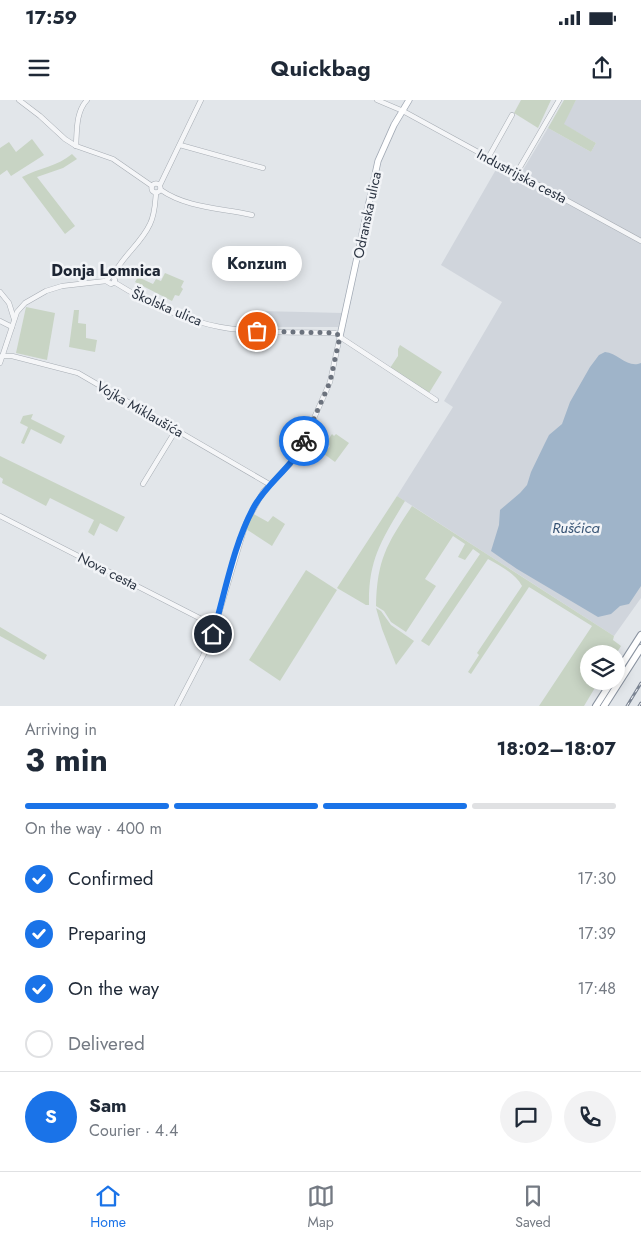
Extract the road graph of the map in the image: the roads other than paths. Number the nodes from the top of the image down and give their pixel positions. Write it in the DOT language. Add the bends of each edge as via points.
graph roads {
  1 [pos="18,100"];
  2 [pos="88,100"];
  3 [pos="201,100"];
  4 [pos="377,100"];
  5 [pos="409,100"];
  6 [pos="559,100"];
  7 [pos="403,111"];
  8 [pos="512,115"];
  9 [pos="180,145"];
  10 [pos="76,146"];
  11 [pos="488,158"];
  12 [pos="263,168"];
  13 [pos="516,174"];
  14 [pos="152,186"];
  15 [pos="159,189"];
  16 [pos="252,215"];
  17 [pos="641,241"];
  18 [pos="113,276"];
  19 [pos="106,281"];
  20 [pos="114,282"];
  21 [pos="0,292"];
  22 [pos="14,319"];
  23 [pos="0,321"];
  24 [pos="12,326"];
  25 [pos="340,336"];
  26 [pos="5,346"];
  27 [pos="2,356"];
  28 [pos="12,356"];
  29 [pos="0,364"];
  30 [pos="436,400"];
  31 [pos="176,430"];
  32 [pos="143,484"];
  33 [pos="269,484"];
  34 [pos="0,516"];
  35 [pos="215,626"];
  36 [pos="641,636"];
  37 [pos="641,648"];
  38 [pos="625,660"];
  39 [pos="606,690"];
  40 [pos="177,706"];
  41 [pos="596,706"];
  42 [pos="604,706"];
  1 -- 10 [label="street"];
  2 -- 10 [label="street" via="79,114"];
  3 -- 9 [label="street"];
  4 -- 7 [label="street, Industrijska cesta"];
  5 -- 7 [label="main road, Odranska ulica"];
  6 -- 13 [label="street"];
  7 -- 11 [label="street, Industrijska cesta"];
  7 -- 25 [label="main road, Odranska ulica" via="377,167"];
  8 -- 11 [label="street"];
  9 -- 12 [label="street"];
  9 -- 15 [label="street"];
  10 -- 14 [label="street" via="113,159"];
  11 -- 13 [label="street, Industrijska cesta"];
  13 -- 17 [label="street, Industrijska cesta"];
  14 -- 15 [label="street" via="155,184"];
  14 -- 15 [label="street" via="152,191"];
  15 -- 16 [label="street" via="187,203"];
  15 -- 18 [label="street" via="150,224"];
  18 -- 19 [label="street"];
  18 -- 20 [label="street"];
  19 -- 20 [label="street, Školska ulica"];
  19 -- 22 [label="street, Školska ulica" via="52,289 22,306"];
  20 -- 25 [label="street, Školska ulica" via="180,315 205,323 242,330 335,333"];
  21 -- 22 [label="street" via="9,302"];
  22 -- 24 [label="street"];
  23 -- 24 [label="street"];
  24 -- 26 [label="street"];
  25 -- 30 [label="street"];
  25 -- 33 [label="street" via="330,382 302,445 290,464"];
  26 -- 27 [label="street"];
  26 -- 28 [label="street"];
  27 -- 28 [label="street, Vojka Miklaušića"];
  27 -- 29 [label="street"];
  28 -- 31 [label="street, Vojka Miklaušića" via="78,373"];
  31 -- 32 [label="street"];
  31 -- 33 [label="street, Vojka Miklaušića"];
  33 -- 35 [label="street" via="243,528"];
  34 -- 35 [label="street, Nova cesta"];
  35 -- 40 [label="street" via="207,649"];
  36 -- 38 [label="highway"];
  37 -- 42 [label="highway"];
  39 -- 41 [label="highway"];
}
